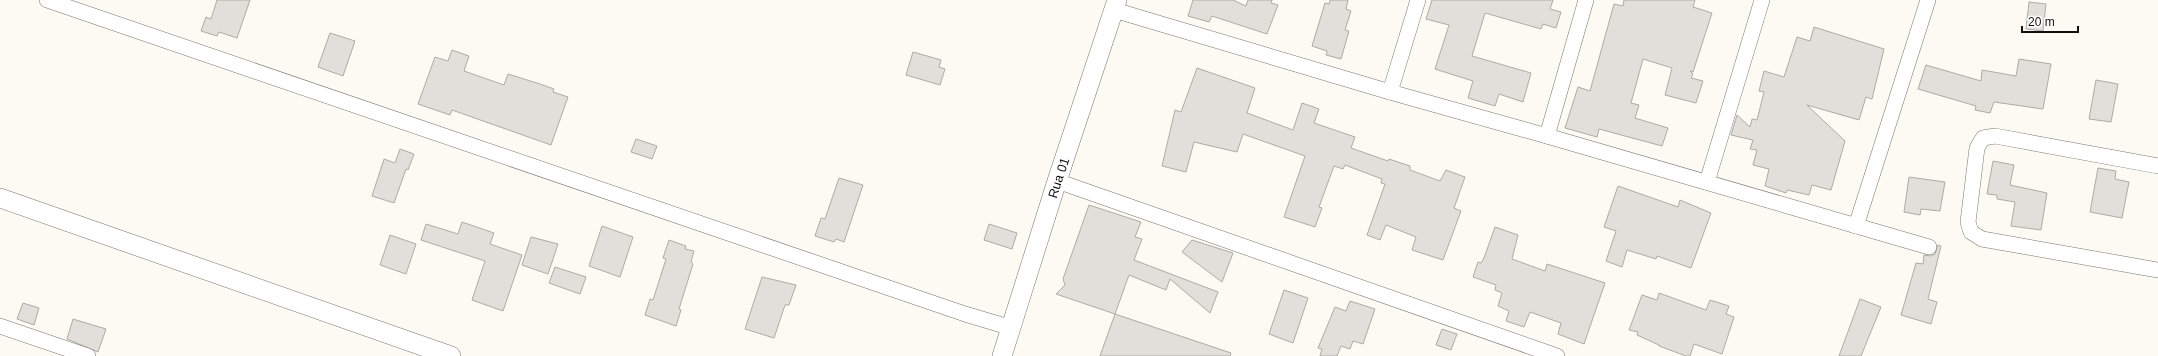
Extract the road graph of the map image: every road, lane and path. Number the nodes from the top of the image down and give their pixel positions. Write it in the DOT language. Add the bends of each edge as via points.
graph roads {
  1 [pos="47,0"];
  2 [pos="1418,0"];
  3 [pos="1586,0"];
  4 [pos="1762,0"];
  5 [pos="1928,0"];
  6 [pos="1116,5"];
  7 [pos="1390,92"];
  8 [pos="1547,136"];
  9 [pos="2158,166"];
  10 [pos="1057,181"];
  11 [pos="1707,182"];
  12 [pos="0,198"];
  13 [pos="1856,226"];
  14 [pos="1929,248"];
  15 [pos="2158,270"];
  16 [pos="0,326"];
  17 [pos="1012,328"];
  18 [pos="88,356"];
  19 [pos="451,356"];
  20 [pos="1002,356"];
  21 [pos="1557,356"];
  1 -- 17 [label="street"];
  2 -- 7 [label="street"];
  3 -- 8 [label="street"];
  4 -- 11 [label="street"];
  5 -- 13 [label="street"];
  6 -- 7 [label="street"];
  6 -- 10 [label="street, Rua 01"];
  7 -- 8 [label="street"];
  8 -- 11 [label="street"];
  9 -- 15 [label="street" via="1995,136 1983,138 1977,148 1968,222 1971,232 1982,239"];
  10 -- 17 [label="street, Rua 01"];
  10 -- 21 [label="street"];
  11 -- 13 [label="street"];
  12 -- 19 [label="street"];
  13 -- 14 [label="street"];
  16 -- 18 [label="street"];
  17 -- 20 [label="street, Rua 01"];
}
